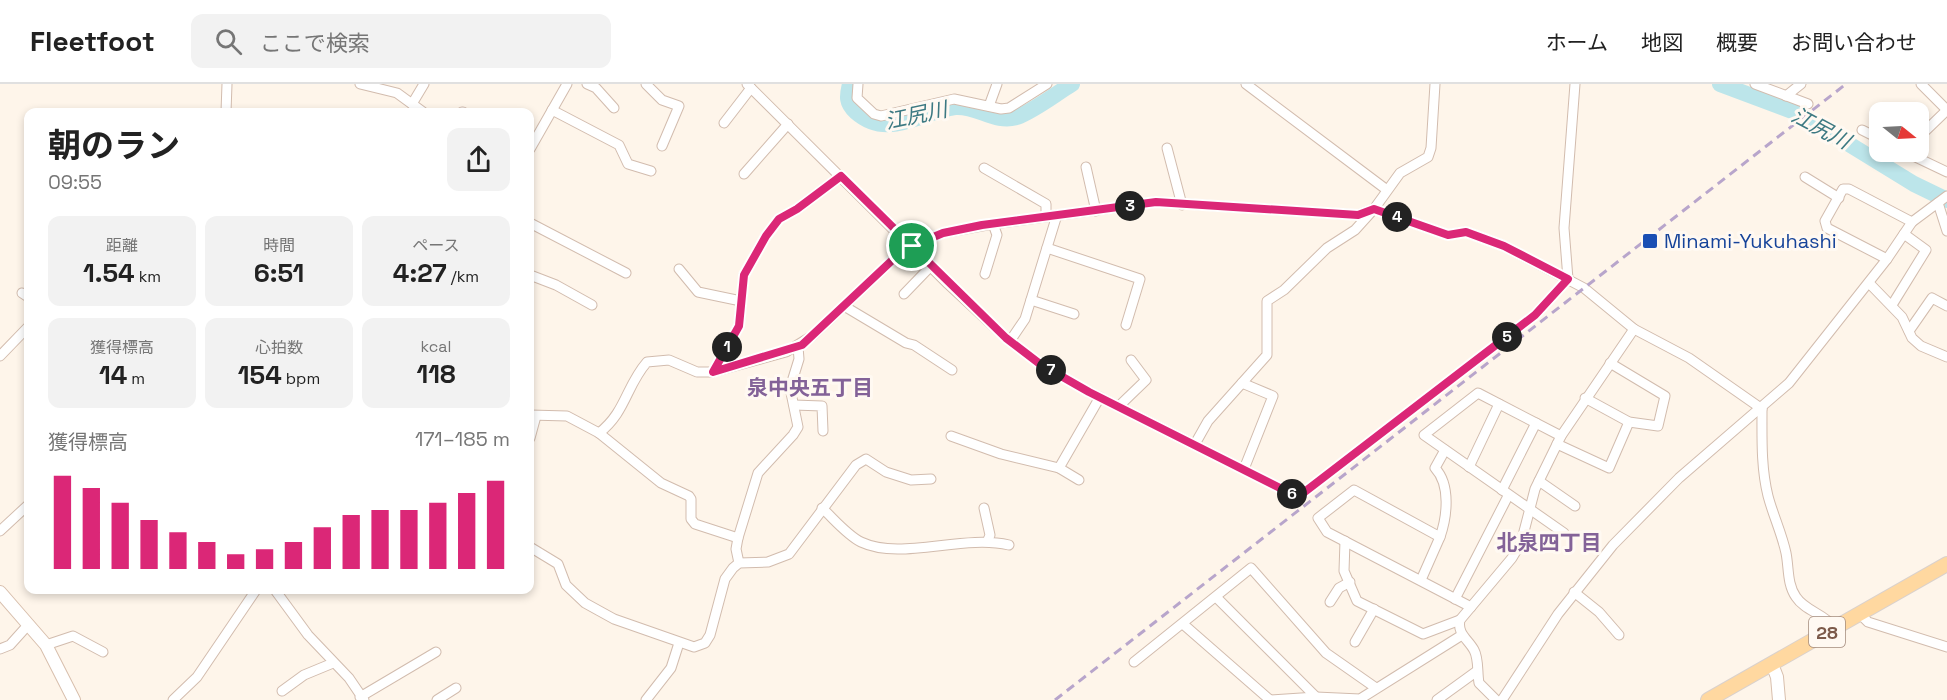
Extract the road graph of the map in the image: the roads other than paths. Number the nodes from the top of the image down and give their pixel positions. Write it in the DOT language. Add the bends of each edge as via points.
graph roads {
  1 [pos="227,84"];
  2 [pos="424,84"];
  3 [pos="567,84"];
  4 [pos="587,84"];
  5 [pos="646,84"];
  6 [pos="858,84"];
  7 [pos="997,84"];
  8 [pos="1047,84"];
  9 [pos="1246,84"];
  10 [pos="1435,84"];
  11 [pos="1575,84"];
  12 [pos="1755,84"];
  13 [pos="1801,84"];
  14 [pos="366,85"];
  15 [pos="1927,85"];
  16 [pos="749,86"];
  17 [pos="1786,96"];
  18 [pos="412,104"];
  19 [pos="1808,104"];
  20 [pos="989,106"];
  21 [pos="226,108"];
  22 [pos="418,108"];
  23 [pos="614,108"];
  24 [pos="552,110"];
  25 [pos="1947,110"];
  26 [pos="724,123"];
  27 [pos="788,124"];
  28 [pos="1929,127"];
  29 [pos="1862,130"];
  30 [pos="1869,134"];
  31 [pos="534,142"];
  32 [pos="662,146"];
  33 [pos="1167,148"];
  34 [pos="1926,162"];
  35 [pos="1086,167"];
  36 [pos="984,168"];
  37 [pos="651,171"];
  38 [pos="1947,172"];
  39 [pos="744,174"];
  40 [pos="841,176"];
  41 [pos="1805,177"];
  42 [pos="1387,190"];
  43 [pos="1947,196"];
  44 [pos="1839,198"];
  45 [pos="1182,205"];
  46 [pos="1942,205"];
  47 [pos="1374,209"];
  48 [pos="1096,211"];
  49 [pos="1058,215"];
  50 [pos="1046,216"];
  51 [pos="1912,222"];
  52 [pos="993,224"];
  53 [pos="534,225"];
  54 [pos="1947,231"];
  55 [pos="1904,234"];
  56 [pos="912,246"];
  57 [pos="1047,249"];
  58 [pos="1887,259"];
  59 [pos="931,266"];
  60 [pos="679,269"];
  61 [pos="626,273"];
  62 [pos="985,273"];
  63 [pos="534,277"];
  64 [pos="1568,279"];
  65 [pos="1869,283"];
  66 [pos="904,294"];
  67 [pos="1031,300"];
  68 [pos="741,301"];
  69 [pos="592,305"];
  70 [pos="1892,305"];
  71 [pos="844,306"];
  72 [pos="1947,306"];
  73 [pos="1074,314"];
  74 [pos="1126,325"];
  75 [pos="1634,329"];
  76 [pos="24,331"];
  77 [pos="1909,331"];
  78 [pos="1010,341"];
  79 [pos="798,347"];
  80 [pos="0,356"];
  81 [pos="1947,357"];
  82 [pos="1131,360"];
  83 [pos="1610,363"];
  84 [pos="952,370"];
  85 [pos="713,372"];
  86 [pos="1242,383"];
  87 [pos="1100,397"];
  88 [pos="1585,398"];
  89 [pos="1499,404"];
  90 [pos="794,405"];
  91 [pos="1119,406"];
  92 [pos="1762,409"];
  93 [pos="534,415"];
  94 [pos="1629,422"];
  95 [pos="1536,423"];
  96 [pos="823,431"];
  97 [pos="599,433"];
  98 [pos="951,436"];
  99 [pos="1559,440"];
  100 [pos="1196,444"];
  101 [pos="1445,450"];
  102 [pos="1469,467"];
  103 [pos="1059,468"];
  104 [pos="1244,469"];
  105 [pos="931,479"];
  106 [pos="1079,480"];
  107 [pos="1539,481"];
  108 [pos="1505,493"];
  109 [pos="1575,506"];
  110 [pos="822,508"];
  111 [pos="984,508"];
  112 [pos="24,509"];
  113 [pos="1529,509"];
  114 [pos="0,531"];
  115 [pos="1564,534"];
  116 [pos="1440,537"];
  117 [pos="738,538"];
  118 [pos="988,540"];
  119 [pos="1345,541"];
  120 [pos="1009,545"];
  121 [pos="534,549"];
  122 [pos="739,563"];
  123 [pos="1947,564"];
  124 [pos="1421,580"];
  125 [pos="1350,582"];
  126 [pos="0,592"];
  127 [pos="1574,592"];
  128 [pos="253,594"];
  129 [pos="278,594"];
  130 [pos="1216,597"];
  131 [pos="1455,598"];
  132 [pos="1330,602"];
  133 [pos="1471,606"];
  134 [pos="1374,609"];
  135 [pos="1860,614"];
  136 [pos="1460,620"];
  137 [pos="1183,624"];
  138 [pos="28,625"];
  139 [pos="1835,628"];
  140 [pos="1462,634"];
  141 [pos="1619,635"];
  142 [pos="1355,642"];
  143 [pos="679,643"];
  144 [pos="46,645"];
  145 [pos="1947,647"];
  146 [pos="0,649"];
  147 [pos="103,652"];
  148 [pos="436,652"];
  149 [pos="1134,662"];
  150 [pos="333,663"];
  151 [pos="1772,664"];
  152 [pos="1477,671"];
  153 [pos="456,688"];
  154 [pos="1376,688"];
  155 [pos="282,691"];
  156 [pos="1317,697"];
  157 [pos="362,698"];
  158 [pos="74,700"];
  159 [pos="173,700"];
  160 [pos="437,700"];
  161 [pos="646,700"];
  162 [pos="1270,700"];
  163 [pos="1437,700"];
  164 [pos="1496,700"];
  165 [pos="1502,700"];
  166 [pos="1707,700"];
  167 [pos="1779,700"];
  1 -- 21 [label="street"];
  2 -- 18 [label="street"];
  3 -- 24 [label="street"];
  4 -- 23 [label="street"];
  5 -- 32 [label="street" via="662,100 679,106"];
  6 -- 20 [label="street" via="857,98 881,116 954,99"];
  7 -- 20 [label="street"];
  8 -- 20 [label="street" via="1009,108"];
  9 -- 42 [label="street"];
  10 -- 42 [label="street" via="1429,154 1400,173"];
  11 -- 64 [label="street" via="1564,228"];
  12 -- 17 [label="street"];
  13 -- 17 [label="street"];
  14 -- 18 [label="street" via="397,93"];
  15 -- 25 [label="street"];
  16 -- 26 [label="street"];
  16 -- 27 [label="street"];
  17 -- 19 [label="street"];
  18 -- 22 [label="street"];
  24 -- 31 [label="street"];
  24 -- 37 [label="street" via="619,146 628,164"];
  25 -- 28 [label="street"];
  27 -- 39 [label="street"];
  27 -- 40 [label="street"];
  29 -- 30 [label="street"];
  33 -- 45 [label="street"];
  34 -- 38 [label="street"];
  35 -- 48 [label="street"];
  36 -- 50 [label="street" via="1046,204"];
  40 -- 56 [label="street"];
  40 -- 68 [label="street" via="772,226 744,275"];
  41 -- 44 [label="street"];
  42 -- 47 [label="street"];
  43 -- 46 [label="street"];
  44 -- 51 [label="street" via="1843,189 1849,189"];
  44 -- 58 [label="street" via="1825,221 1827,228"];
  45 -- 47 [label="street" via="1358,215"];
  45 -- 48 [label="street" via="1156,202"];
  46 -- 51 [label="street"];
  46 -- 54 [label="street"];
  47 -- 64 [label="street" via="1448,235 1466,232 1504,246"];
  47 -- 86 [label="street" via="1355,230 1327,248 1268,301 1267,355"];
  48 -- 49 [label="street"];
  49 -- 50 [label="street"];
  49 -- 57 [label="street"];
  50 -- 52 [label="street"];
  51 -- 55 [label="street"];
  52 -- 56 [label="street" via="943,233"];
  52 -- 62 [label="street" via="997,235"];
  53 -- 61 [label="street"];
  55 -- 58 [label="street"];
  55 -- 70 [label="street" via="1926,250"];
  56 -- 59 [label="street"];
  56 -- 71 [label="street"];
  57 -- 67 [label="street"];
  57 -- 74 [label="street" via="1140,279"];
  58 -- 65 [label="street"];
  59 -- 66 [label="street"];
  59 -- 78 [label="street"];
  60 -- 68 [label="street" via="698,292"];
  63 -- 69 [label="street"];
  64 -- 75 [label="street"];
  64 -- 104 [label="street" via="1535,315 1298,497"];
  65 -- 70 [label="street"];
  65 -- 92 [label="street" via="1789,383"];
  67 -- 73 [label="street"];
  67 -- 78 [label="street" via="1025,319"];
  68 -- 85 [label="street" via="739,326"];
  70 -- 77 [label="street"];
  71 -- 79 [label="street"];
  71 -- 84 [label="street"];
  72 -- 77 [label="street" via="1932,298"];
  75 -- 83 [label="street"];
  75 -- 92 [label="street" via="1689,357"];
  76 -- 80 [label="street"];
  77 -- 81 [label="street" via="1921,346"];
  78 -- 87 [label="street" via="1040,364"];
  79 -- 85 [label="street"];
  79 -- 90 [label="street" via="799,359 790,388"];
  82 -- 91 [label="street" via="1146,380"];
  83 -- 88 [label="street"];
  83 -- 94 [label="street" via="1665,396 1658,426"];
  85 -- 97 [label="street" via="697,372 669,360 647,362 614,422"];
  86 -- 100 [label="street" via="1208,421"];
  86 -- 104 [label="street" via="1273,396"];
  87 -- 91 [label="street"];
  87 -- 103 [label="street"];
  88 -- 94 [label="street"];
  88 -- 99 [label="street"];
  89 -- 95 [label="street"];
  89 -- 101 [label="street" via="1478,393 1424,435"];
  89 -- 102 [label="street"];
  90 -- 96 [label="street" via="822,406"];
  90 -- 117 [label="street" via="796,430 758,473"];
  91 -- 100 [label="street"];
  92 -- 127 [label="street" via="1655,501"];
  92 -- 139 [label="street" via="1763,465 1786,551 1790,585 1804,606 1828,619"];
  93 -- 97 [label="street" via="567,416"];
  94 -- 99 [label="street" via="1609,468"];
  95 -- 99 [label="street"];
  95 -- 108 [label="street"];
  97 -- 117 [label="street" via="661,483 689,496 695,524"];
  98 -- 103 [label="street" via="1001,454"];
  99 -- 107 [label="street"];
  100 -- 104 [label="street"];
  101 -- 102 [label="street"];
  101 -- 116 [label="street" via="1435,468 1442,476 1447,518"];
  102 -- 108 [label="street"];
  103 -- 106 [label="street"];
  105 -- 110 [label="street" via="903,477 863,460 847,474"];
  107 -- 109 [label="street"];
  107 -- 113 [label="street"];
  108 -- 113 [label="street"];
  108 -- 131 [label="street"];
  110 -- 118 [label="street" via="858,541 887,549"];
  110 -- 122 [label="street" via="789,555 768,562"];
  111 -- 118 [label="street"];
  112 -- 114 [label="street"];
  113 -- 115 [label="street"];
  113 -- 133 [label="street" via="1521,543"];
  116 -- 119 [label="street" via="1354,490 1318,518 1327,531"];
  116 -- 124 [label="street"];
  117 -- 122 [label="street"];
  118 -- 120 [label="street"];
  119 -- 124 [label="street"];
  119 -- 125 [label="street" via="1344,571"];
  121 -- 143 [label="street" via="558,564 566,585 585,603 633,627"];
  122 -- 143 [label="street" via="725,579 705,643 694,647"];
  123 -- 135 [label="main road, 28"];
  124 -- 131 [label="street"];
  125 -- 132 [label="street" via="1339,588"];
  125 -- 134 [label="street" via="1357,601"];
  126 -- 138 [label="main road"];
  127 -- 141 [label="street"];
  127 -- 165 [label="street"];
  128 -- 159 [label="street" via="197,677"];
  129 -- 150 [label="street"];
  130 -- 137 [label="street"];
  130 -- 154 [label="street" via="1251,568 1326,652"];
  130 -- 156 [label="street"];
  131 -- 133 [label="street"];
  133 -- 136 [label="street"];
  134 -- 136 [label="street" via="1423,634"];
  134 -- 142 [label="street"];
  135 -- 139 [label="main road, 28"];
  135 -- 145 [label="street" via="1868,622"];
  136 -- 140 [label="street"];
  137 -- 149 [label="street"];
  137 -- 162 [label="street"];
  138 -- 144 [label="main road"];
  138 -- 146 [label="street" via="10,645"];
  139 -- 151 [label="main road, 28"];
  140 -- 152 [label="street" via="1473,649"];
  140 -- 154 [label="street"];
  143 -- 161 [label="street" via="671,668"];
  144 -- 147 [label="street" via="73,636"];
  144 -- 158 [label="main road"];
  148 -- 157 [label="street"];
  150 -- 155 [label="street" via="304,675"];
  150 -- 157 [label="street"];
  151 -- 166 [label="main road, 28"];
  151 -- 167 [label="main road"];
  152 -- 163 [label="street"];
  152 -- 164 [label="street" via="1479,683"];
  153 -- 160 [label="street"];
  154 -- 156 [label="street" via="1360,699"];
  156 -- 162 [label="street"];
}
